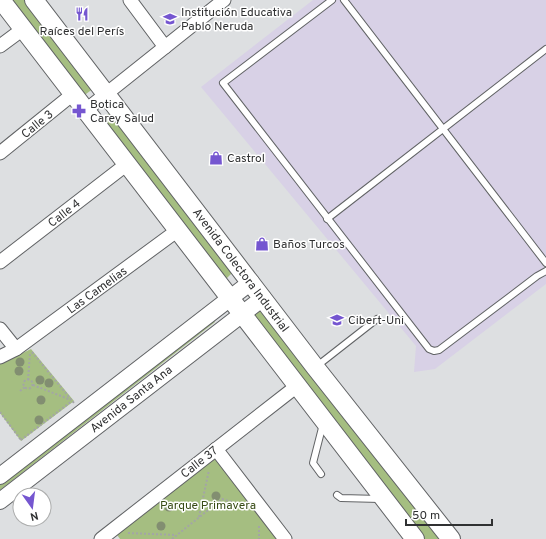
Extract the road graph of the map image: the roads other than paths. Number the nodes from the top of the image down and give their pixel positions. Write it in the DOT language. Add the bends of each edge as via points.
graph roads {
  1 [pos="1,0"];
  2 [pos="34,0"];
  3 [pos="130,0"];
  4 [pos="224,0"];
  5 [pos="332,0"];
  6 [pos="344,0"];
  7 [pos="23,29"];
  8 [pos="0,46"];
  9 [pos="165,47"];
  10 [pos="546,49"];
  11 [pos="73,94"];
  12 [pos="106,94"];
  13 [pos="86,110"];
  14 [pos="443,129"];
  15 [pos="0,153"];
  16 [pos="127,164"];
  17 [pos="327,219"];
  18 [pos="178,230"];
  19 [pos="0,262"];
  20 [pos="546,263"];
  21 [pos="546,271"];
  22 [pos="251,282"];
  23 [pos="230,298"];
  24 [pos="263,298"];
  25 [pos="242,314"];
  26 [pos="377,319"];
  27 [pos="0,329"];
  28 [pos="16,349"];
  29 [pos="0,357"];
  30 [pos="315,367"];
  31 [pos="298,386"];
  32 [pos="324,421"];
  33 [pos="216,449"];
  34 [pos="321,474"];
  35 [pos="0,476"];
  36 [pos="337,495"];
  37 [pos="384,499"];
  38 [pos="0,501"];
  39 [pos="108,537"];
  40 [pos="285,539"];
  41 [pos="415,539"];
  42 [pos="451,539"];
  1 -- 7 [label="main road, Avenida Colectora Industrial"];
  2 -- 12 [label="main road, Avenida Colectora Industrial"];
  3 -- 9 [label="street"];
  4 -- 9 [label="street"];
  5 -- 17 [label="lane" via="222,83"];
  6 -- 14 [label="lane"];
  7 -- 8 [label="street"];
  7 -- 11 [label="main road, Avenida Colectora Industrial"];
  9 -- 12 [label="street"];
  10 -- 14 [label="lane"];
  11 -- 13 [label="main road, Avenida Colectora Industrial"];
  11 -- 15 [label="street, Calle 3"];
  12 -- 13 [label="street"];
  12 -- 22 [label="main road, Avenida Colectora Industrial"];
  13 -- 16 [label="main road, Avenida Colectora Industrial"];
  14 -- 17 [label="lane"];
  14 -- 20 [label="lane"];
  16 -- 18 [label="main road, Avenida Colectora Industrial"];
  16 -- 19 [label="street, Calle 4"];
  17 -- 21 [label="lane" via="429,349 434,351 440,350"];
  18 -- 23 [label="main road, Avenida Colectora Industrial"];
  18 -- 28 [label="street, Las Camelias"];
  22 -- 23 [label="street, Avenida Santa Ana"];
  22 -- 24 [label="main road, Avenida Colectora Industrial"];
  23 -- 25 [label="main road, Avenida Colectora Industrial"];
  23 -- 35 [label="street, Avenida Santa Ana"];
  24 -- 25 [label="street, Avenida Santa Ana"];
  24 -- 30 [label="main road, Avenida Colectora Industrial"];
  25 -- 31 [label="main road, Avenida Colectora Industrial"];
  25 -- 38 [label="street, Avenida Santa Ana"];
  26 -- 30 [label="lane"];
  27 -- 28 [label="street"];
  28 -- 29 [label="street, Las Camelias"];
  30 -- 42 [label="main road, Avenida Colectora Industrial"];
  31 -- 32 [label="main road, Avenida Colectora Industrial"];
  31 -- 33 [label="street, Calle 37"];
  32 -- 34 [label="lane" via="313,463"];
  32 -- 37 [label="main road, Avenida Colectora Industrial"];
  33 -- 39 [label="street, Calle 37"];
  33 -- 40 [label="street"];
  36 -- 37 [label="lane" via="341,498"];
  37 -- 41 [label="main road, Avenida Colectora Industrial"];
}
